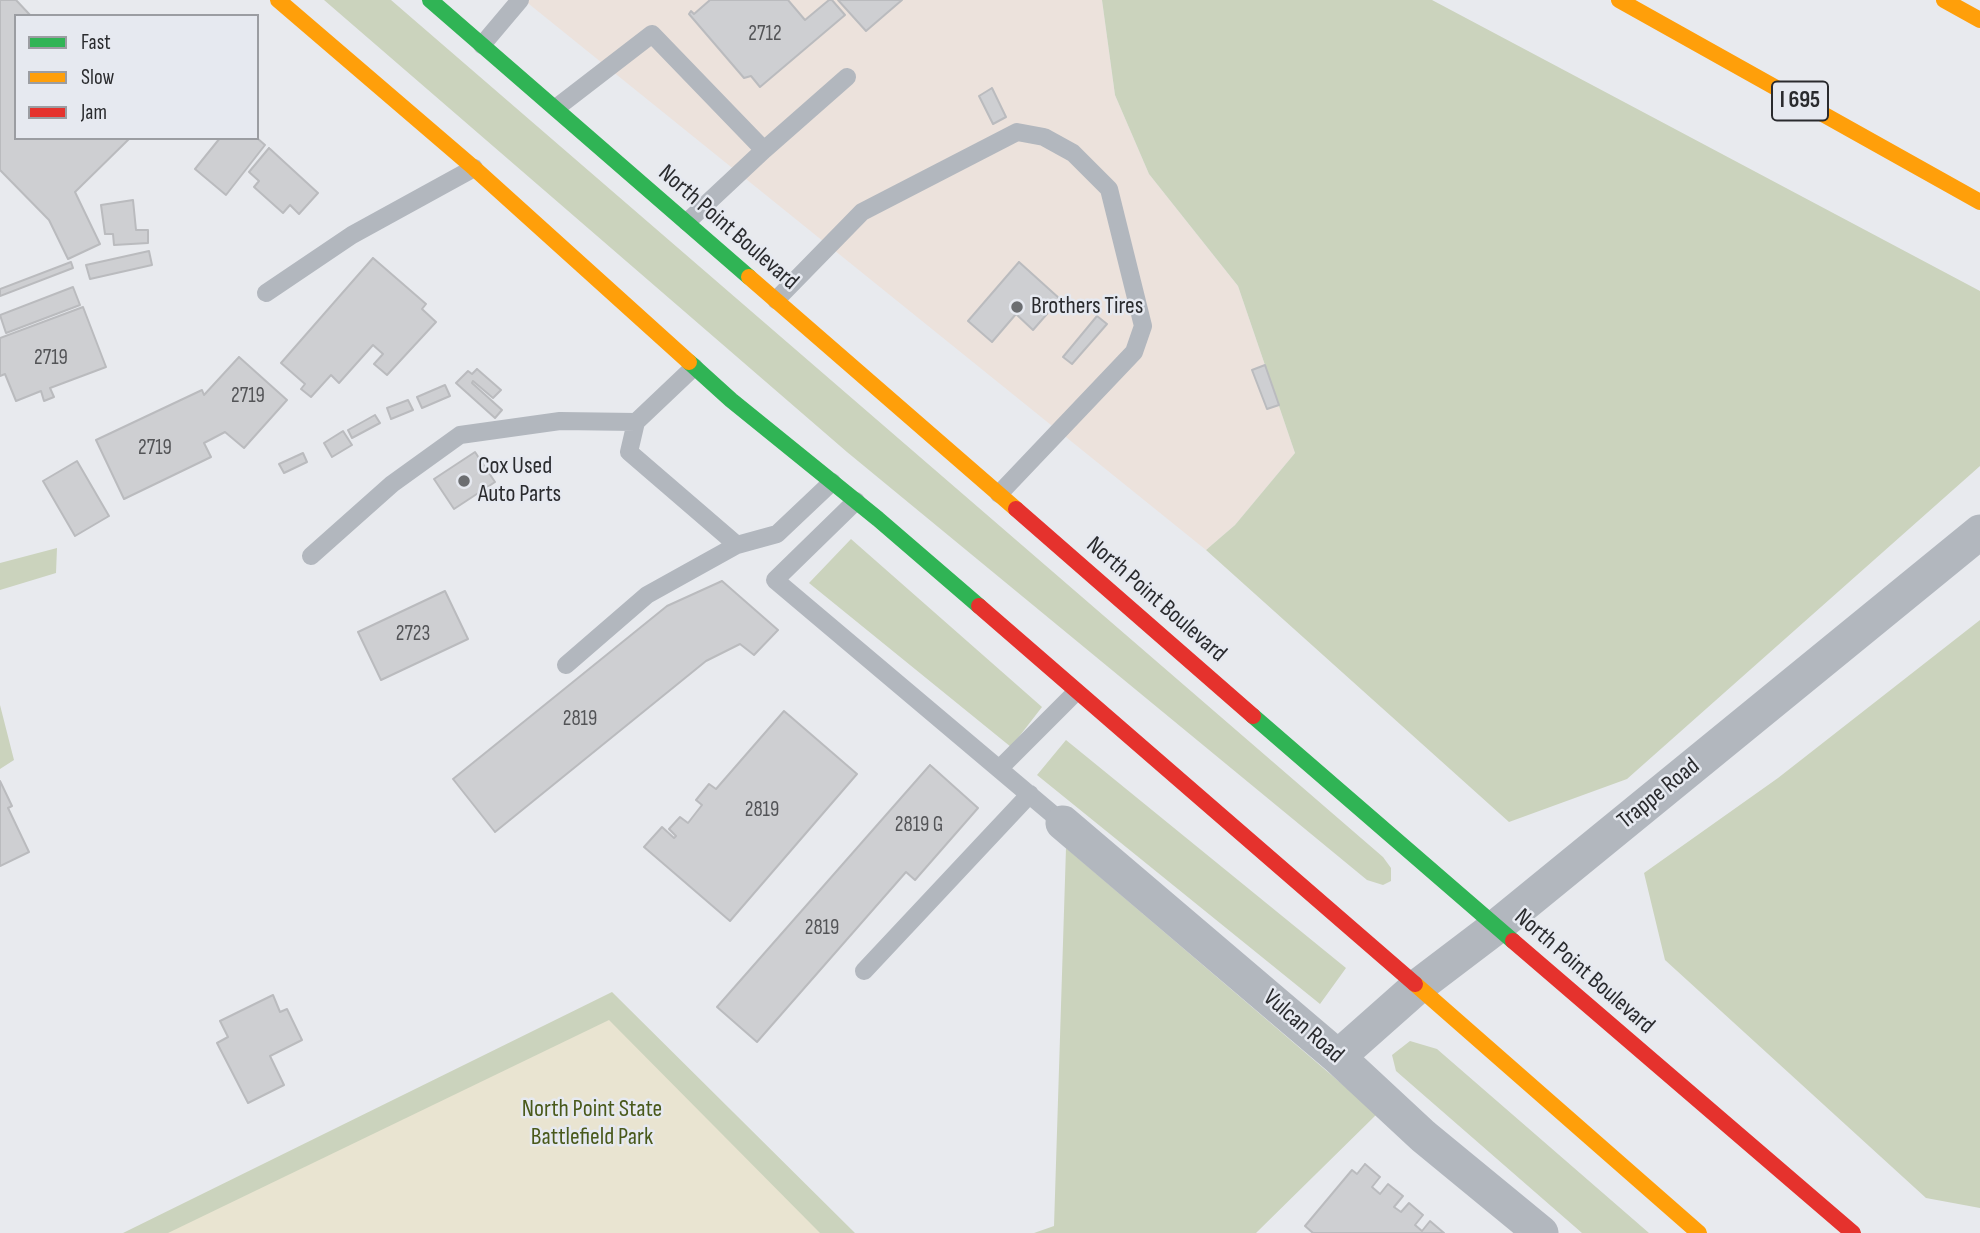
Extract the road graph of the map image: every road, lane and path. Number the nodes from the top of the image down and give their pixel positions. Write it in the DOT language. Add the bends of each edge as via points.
graph roads {
  1 [pos="278,0"];
  2 [pos="430,0"];
  3 [pos="520,0"];
  4 [pos="1619,0"];
  5 [pos="1944,0"];
  6 [pos="1980,20"];
  7 [pos="482,45"];
  8 [pos="847,77"];
  9 [pos="556,108"];
  10 [pos="764,149"];
  11 [pos="474,168"];
  12 [pos="1980,202"];
  13 [pos="687,222"];
  14 [pos="266,293"];
  15 [pos="776,300"];
  16 [pos="694,367"];
  17 [pos="636,422"];
  18 [pos="832,482"];
  19 [pos="999,494"];
  20 [pos="856,501"];
  21 [pos="1980,531"];
  22 [pos="737,545"];
  23 [pos="311,555"];
  24 [pos="566,665"];
  25 [pos="1076,692"];
  26 [pos="999,769"];
  27 [pos="1030,794"];
  28 [pos="1063,823"];
  29 [pos="1496,927"];
  30 [pos="864,971"];
  31 [pos="1417,987"];
  32 [pos="1338,1057"];
  33 [pos="1541,1233"];
  34 [pos="1699,1233"];
  35 [pos="1853,1233"];
  1 -- 11 [label="main road"];
  2 -- 7 [label="main road, North Point Boulevard"];
  3 -- 7 [label="lane"];
  4 -- 12 [label="main road, I 695"];
  5 -- 6 [label="main road"];
  7 -- 9 [label="main road, North Point Boulevard"];
  8 -- 10 [label="lane"];
  9 -- 10 [label="lane" via="652,34"];
  9 -- 13 [label="main road, North Point Boulevard"];
  10 -- 13 [label="lane"];
  11 -- 14 [label="lane" via="352,235"];
  11 -- 16 [label="main road"];
  13 -- 15 [label="main road, North Point Boulevard"];
  15 -- 19 [label="main road, North Point Boulevard"];
  15 -- 19 [label="lane" via="862,212 1017,132 1044,137 1073,153 1109,189 1143,326 1134,352"];
  16 -- 17 [label="lane"];
  16 -- 18 [label="main road"];
  17 -- 22 [label="lane" via="629,452"];
  17 -- 23 [label="lane" via="561,421 460,435 392,484"];
  18 -- 20 [label="main road"];
  18 -- 22 [label="lane" via="777,534"];
  19 -- 29 [label="main road, North Point Boulevard"];
  20 -- 25 [label="main road"];
  20 -- 26 [label="lane" via="775,580"];
  21 -- 29 [label="street, Trappe Road"];
  22 -- 24 [label="lane" via="647,595"];
  25 -- 26 [label="lane"];
  25 -- 31 [label="main road"];
  26 -- 27 [label="lane"];
  27 -- 28 [label="lane"];
  27 -- 30 [label="lane"];
  28 -- 32 [label="street, Vulcan Road"];
  29 -- 31 [label="street, Trappe Road"];
  29 -- 35 [label="main road, North Point Boulevard"];
  31 -- 32 [label="street, Trappe Road"];
  31 -- 34 [label="main road"];
  32 -- 33 [label="street, Vulcan Road" via="1423,1136"];
}
